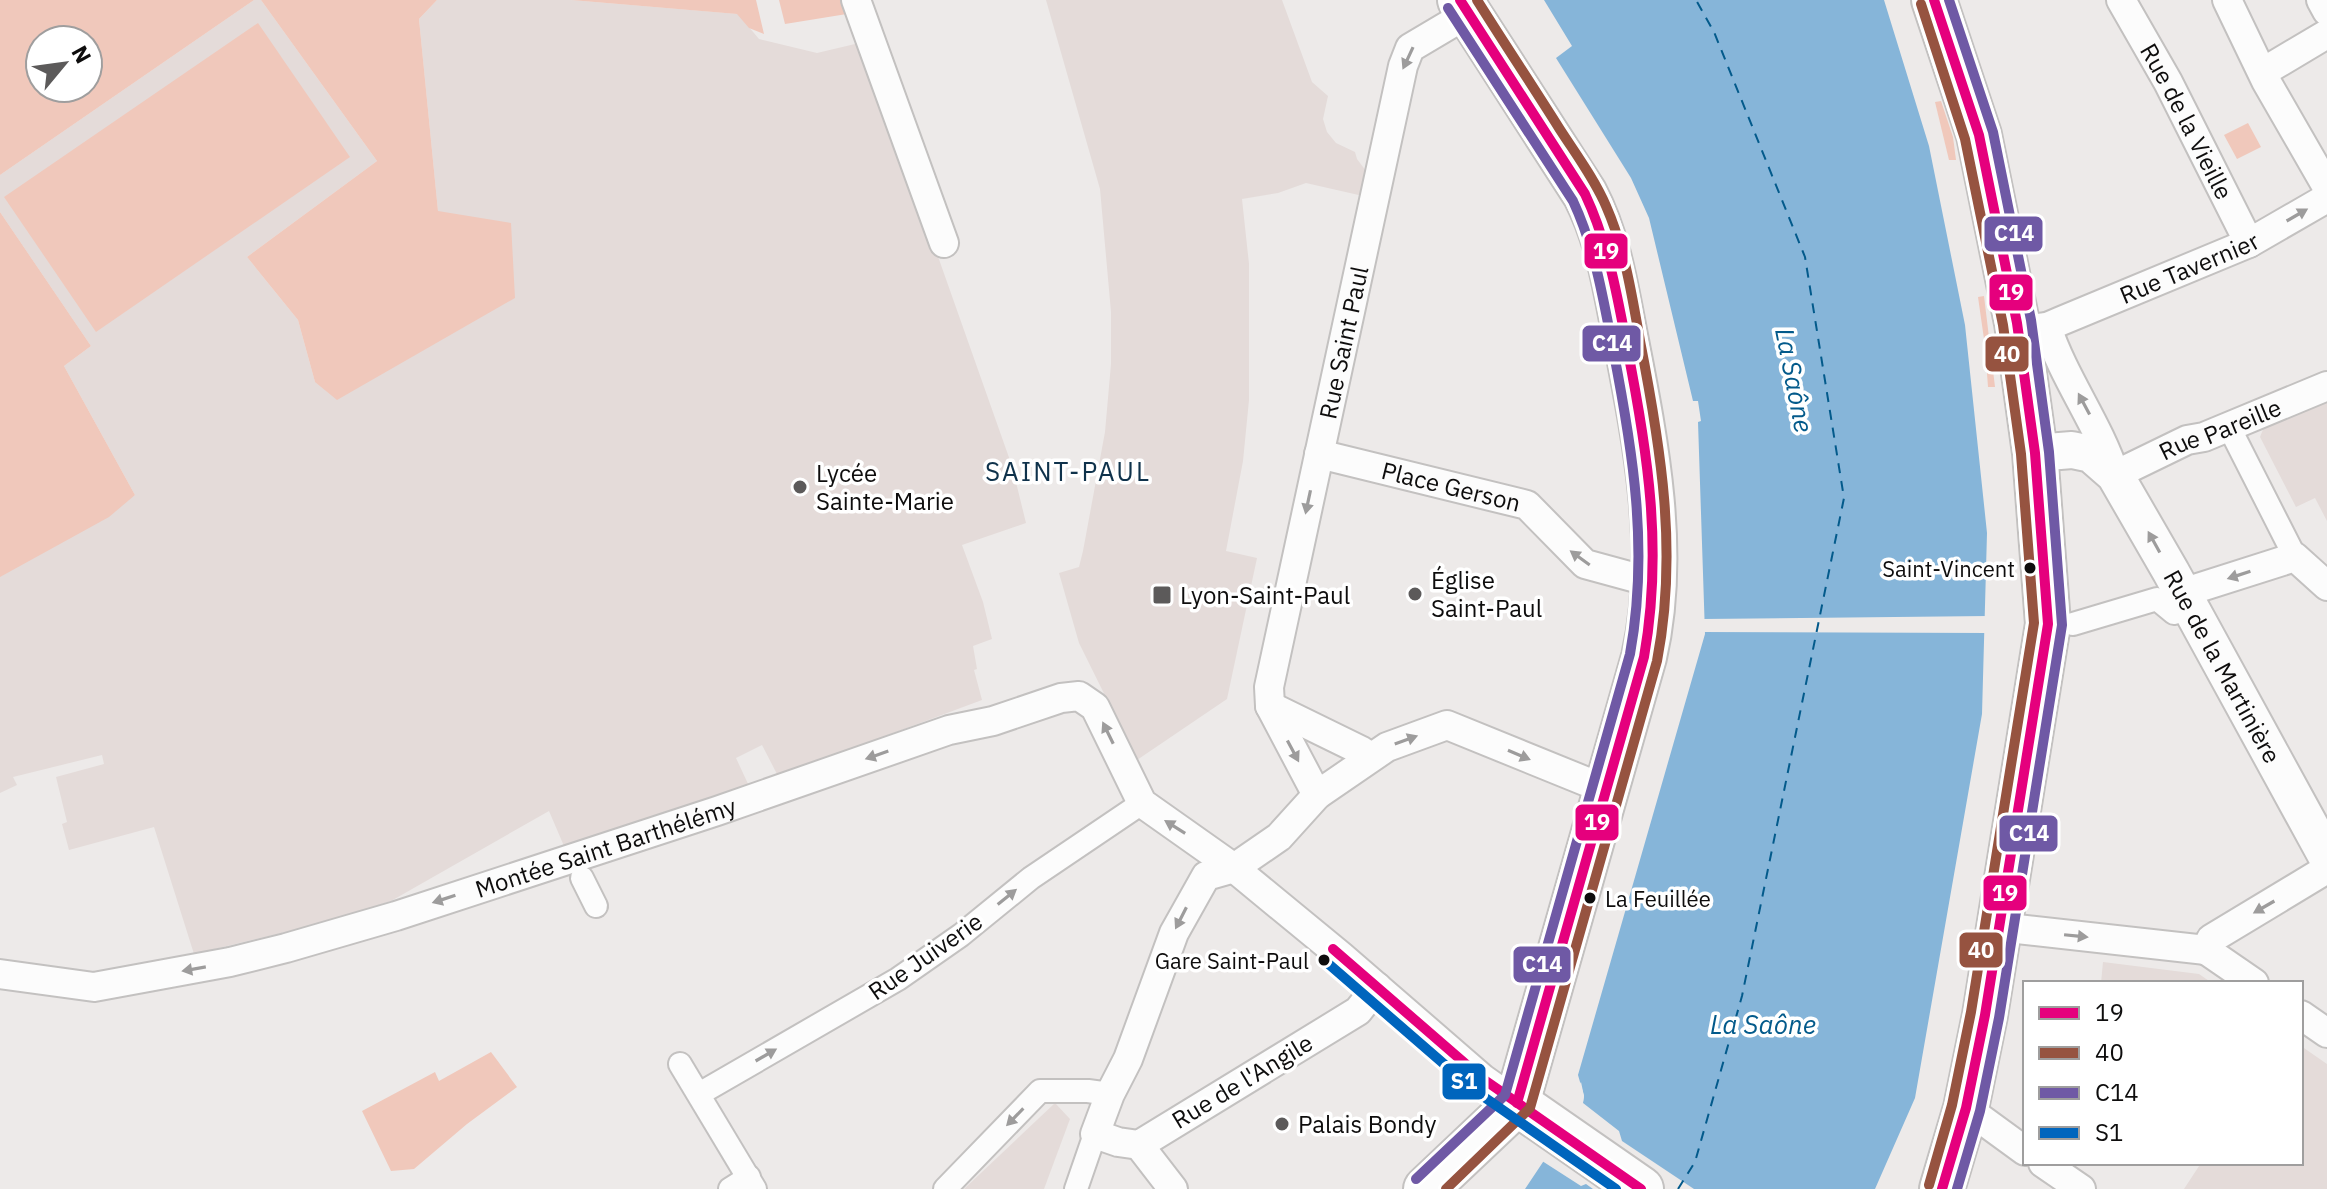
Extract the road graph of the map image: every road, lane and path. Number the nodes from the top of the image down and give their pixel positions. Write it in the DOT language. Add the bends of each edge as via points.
graph roads {
  1 [pos="856,0"];
  2 [pos="1934,0"];
  3 [pos="2121,0"];
  4 [pos="2227,0"];
  5 [pos="2321,0"];
  6 [pos="1464,7"];
  7 [pos="2327,11"];
  8 [pos="2327,34"];
  9 [pos="2263,72"];
  10 [pos="2327,187"];
  11 [pos="2327,198"];
  12 [pos="944,243"];
  13 [pos="2249,243"];
  14 [pos="2032,328"];
  15 [pos="2327,386"];
  16 [pos="2229,427"];
  17 [pos="2035,453"];
  18 [pos="1319,454"];
  19 [pos="2115,475"];
  20 [pos="2295,557"];
  21 [pos="1654,580"];
  22 [pos="2327,586"];
  23 [pos="2178,603"];
  24 [pos="2073,624"];
  25 [pos="1270,706"];
  26 [pos="1367,759"];
  27 [pos="1607,790"];
  28 [pos="1317,795"];
  29 [pos="1142,803"];
  30 [pos="2327,857"];
  31 [pos="1234,868"];
  32 [pos="2327,869"];
  33 [pos="582,878"];
  34 [pos="596,906"];
  35 [pos="1999,927"];
  36 [pos="2206,950"];
  37 [pos="0,974"];
  38 [pos="2251,981"];
  39 [pos="1377,987"];
  40 [pos="2303,1016"];
  41 [pos="2327,1033"];
  42 [pos="680,1064"];
  43 [pos="699,1094"];
  44 [pos="1110,1094"];
  45 [pos="1517,1103"];
  46 [pos="1966,1108"];
  47 [pos="1095,1134"];
  48 [pos="1139,1145"];
  49 [pos="2023,1150"];
  50 [pos="2046,1165"];
  51 [pos="745,1185"];
  52 [pos="945,1189"];
  53 [pos="1076,1189"];
  54 [pos="1173,1189"];
  55 [pos="1426,1189"];
  56 [pos="1641,1189"];
  57 [pos="1942,1189"];
  58 [pos="2081,1189"];
  1 -- 12 [label="street"];
  2 -- 14 [label="main road" via="1979,135"];
  3 -- 13 [label="street, Rue de la Vieille"];
  4 -- 9 [label="street"];
  5 -- 7 [label="street"];
  6 -- 18 [label="street, Rue Saint Paul, one-way" via="1410,48 1403,66"];
  6 -- 21 [label="main road" via="1600,223 1645,437"];
  8 -- 9 [label="street"];
  9 -- 10 [label="street"];
  13 -- 11 [label="street, Rue Tavernier, one-way"];
  13 -- 14 [label="street, Rue Tavernier"];
  14 -- 17 [label="main road"];
  19 -- 14 [label="street, one-way" via="2055,349"];
  15 -- 16 [label="street, Rue Pareille"];
  16 -- 19 [label="street, Rue Pareille" via="2187,440"];
  16 -- 20 [label="street"];
  17 -- 19 [label="street" via="2091,454"];
  17 -- 35 [label="main road" via="2048,624"];
  21 -- 18 [label="street, Place Gerson, one-way" via="1585,564 1527,505"];
  18 -- 25 [label="street, Rue Saint Paul, one-way" via="1269,687"];
  23 -- 19 [label="street, Rue de la Martinière, one-way"];
  20 -- 22 [label="street"];
  20 -- 23 [label="street, one-way"];
  21 -- 27 [label="main road" via="1644,657"];
  23 -- 24 [label="street" via="2157,599"];
  23 -- 30 [label="street, Rue de la Martinière"];
  25 -- 26 [label="street" via="1362,751"];
  25 -- 28 [label="street, one-way"];
  26 -- 27 [label="street, one-way" via="1447,725"];
  26 -- 28 [label="street"];
  27 -- 45 [label="main road"];
  28 -- 31 [label="street" via="1279,837"];
  31 -- 29 [label="street, one-way"];
  29 -- 37 [label="street, Montée Saint Barthélémy, one-way" via="1095,707 1079,696 1061,698 286,948 94,987"];
  43 -- 29 [label="street, Rue Juiverie, one-way" via="898,979 1031,878"];
  31 -- 39 [label="street"];
  31 -- 44 [label="street, one-way" via="1206,876 1186,909"];
  32 -- 36 [label="street, one-way" via="2211,939"];
  33 -- 34 [label="street"];
  35 -- 36 [label="street, one-way"];
  35 -- 46 [label="main road"];
  36 -- 38 [label="street"];
  39 -- 45 [label="street"];
  39 -- 48 [label="street, Rue de l'Angile" via="1358,1011"];
  40 -- 41 [label="street"];
  42 -- 43 [label="street"];
  43 -- 51 [label="street"];
  44 -- 47 [label="street"];
  44 -- 52 [label="street, one-way" via="1040,1091"];
  45 -- 55 [label="main road"];
  45 -- 56 [label="main road"];
  46 -- 49 [label="street"];
  46 -- 57 [label="main road"];
  47 -- 48 [label="street"];
  47 -- 53 [label="street"];
  48 -- 54 [label="street"];
  50 -- 58 [label="street"];
}
